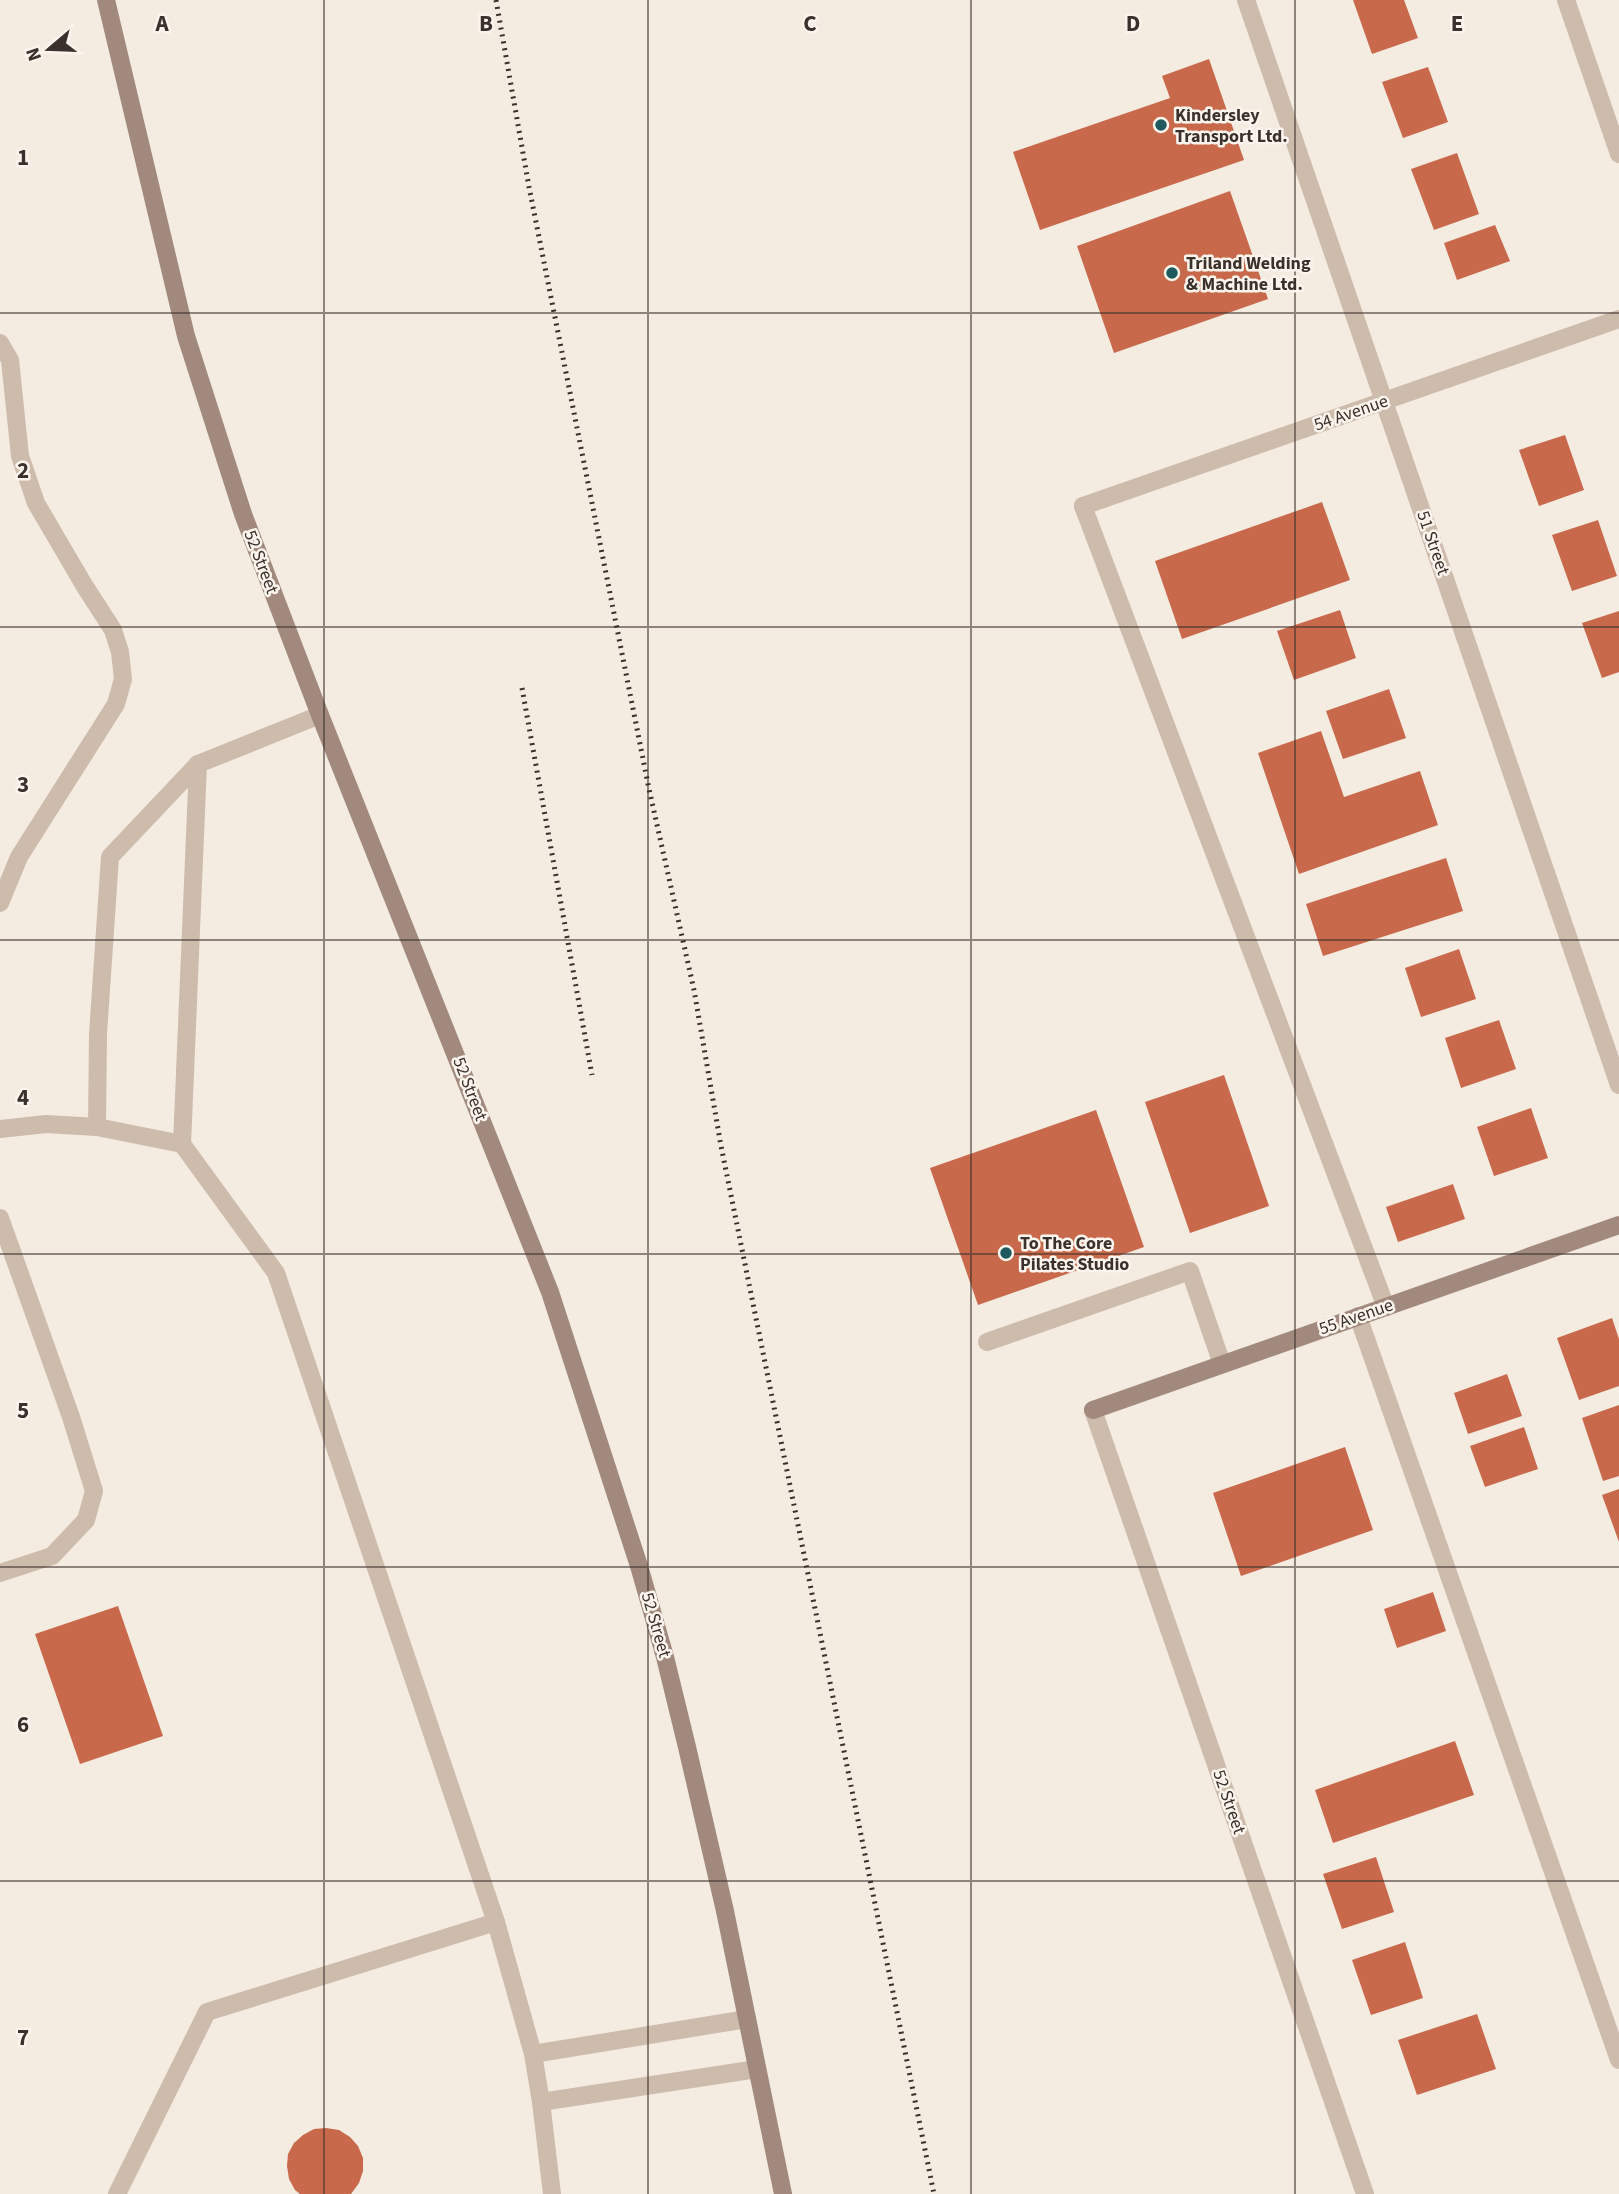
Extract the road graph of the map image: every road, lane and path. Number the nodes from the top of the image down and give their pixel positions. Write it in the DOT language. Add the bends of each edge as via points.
graph roads {
  1 [pos="106,0"];
  2 [pos="1246,0"];
  3 [pos="1566,0"];
  4 [pos="1619,154"];
  5 [pos="1619,319"];
  6 [pos="0,343"];
  7 [pos="1384,401"];
  8 [pos="320,715"];
  9 [pos="198,764"];
  10 [pos="0,903"];
  11 [pos="1619,1086"];
  12 [pos="97,1127"];
  13 [pos="0,1129"];
  14 [pos="182,1144"];
  15 [pos="0,1218"];
  16 [pos="1619,1225"];
  17 [pos="1386,1307"];
  18 [pos="1358,1317"];
  19 [pos="987,1342"];
  20 [pos="1222,1364"];
  21 [pos="1093,1410"];
  22 [pos="0,1573"];
  23 [pos="496,1922"];
  24 [pos="747,2019"];
  25 [pos="533,2054"];
  26 [pos="1619,2060"];
  27 [pos="757,2069"];
  28 [pos="541,2102"];
  29 [pos="117,2194"];
  30 [pos="552,2194"];
  31 [pos="783,2194"];
  32 [pos="1365,2194"];
  1 -- 8 [label="main road, 52 Street" via="186,335 243,514"];
  2 -- 7 [label="street, 51 Street"];
  3 -- 4 [label="street"];
  5 -- 7 [label="street, 54 Avenue"];
  6 -- 10 [label="street" via="10,360 20,456 36,503 113,630 123,679 116,704 19,857"];
  7 -- 11 [label="street, 51 Street"];
  7 -- 17 [label="street, 54 Avenue" via="1083,506"];
  8 -- 9 [label="street"];
  8 -- 24 [label="main road, 52 Street" via="550,1292 665,1657"];
  9 -- 12 [label="street" via="110,857"];
  9 -- 14 [label="street"];
  12 -- 13 [label="street" via="46,1124"];
  12 -- 14 [label="street"];
  14 -- 23 [label="street" via="276,1273"];
  15 -- 22 [label="street" via="94,1492 86,1520 52,1556"];
  16 -- 17 [label="main road, 55 Avenue"];
  17 -- 18 [label="main road, 55 Avenue"];
  18 -- 20 [label="main road, 55 Avenue"];
  18 -- 26 [label="street"];
  19 -- 20 [label="street" via="1190,1271"];
  20 -- 21 [label="main road, 55 Avenue"];
  21 -- 32 [label="street, 52 Street"];
  23 -- 25 [label="street"];
  23 -- 29 [label="street" via="206,2012"];
  24 -- 25 [label="street"];
  24 -- 27 [label="main road, 52 Street"];
  25 -- 28 [label="street"];
  27 -- 28 [label="street"];
  27 -- 31 [label="main road, 52 Street"];
  28 -- 30 [label="street"];
}
